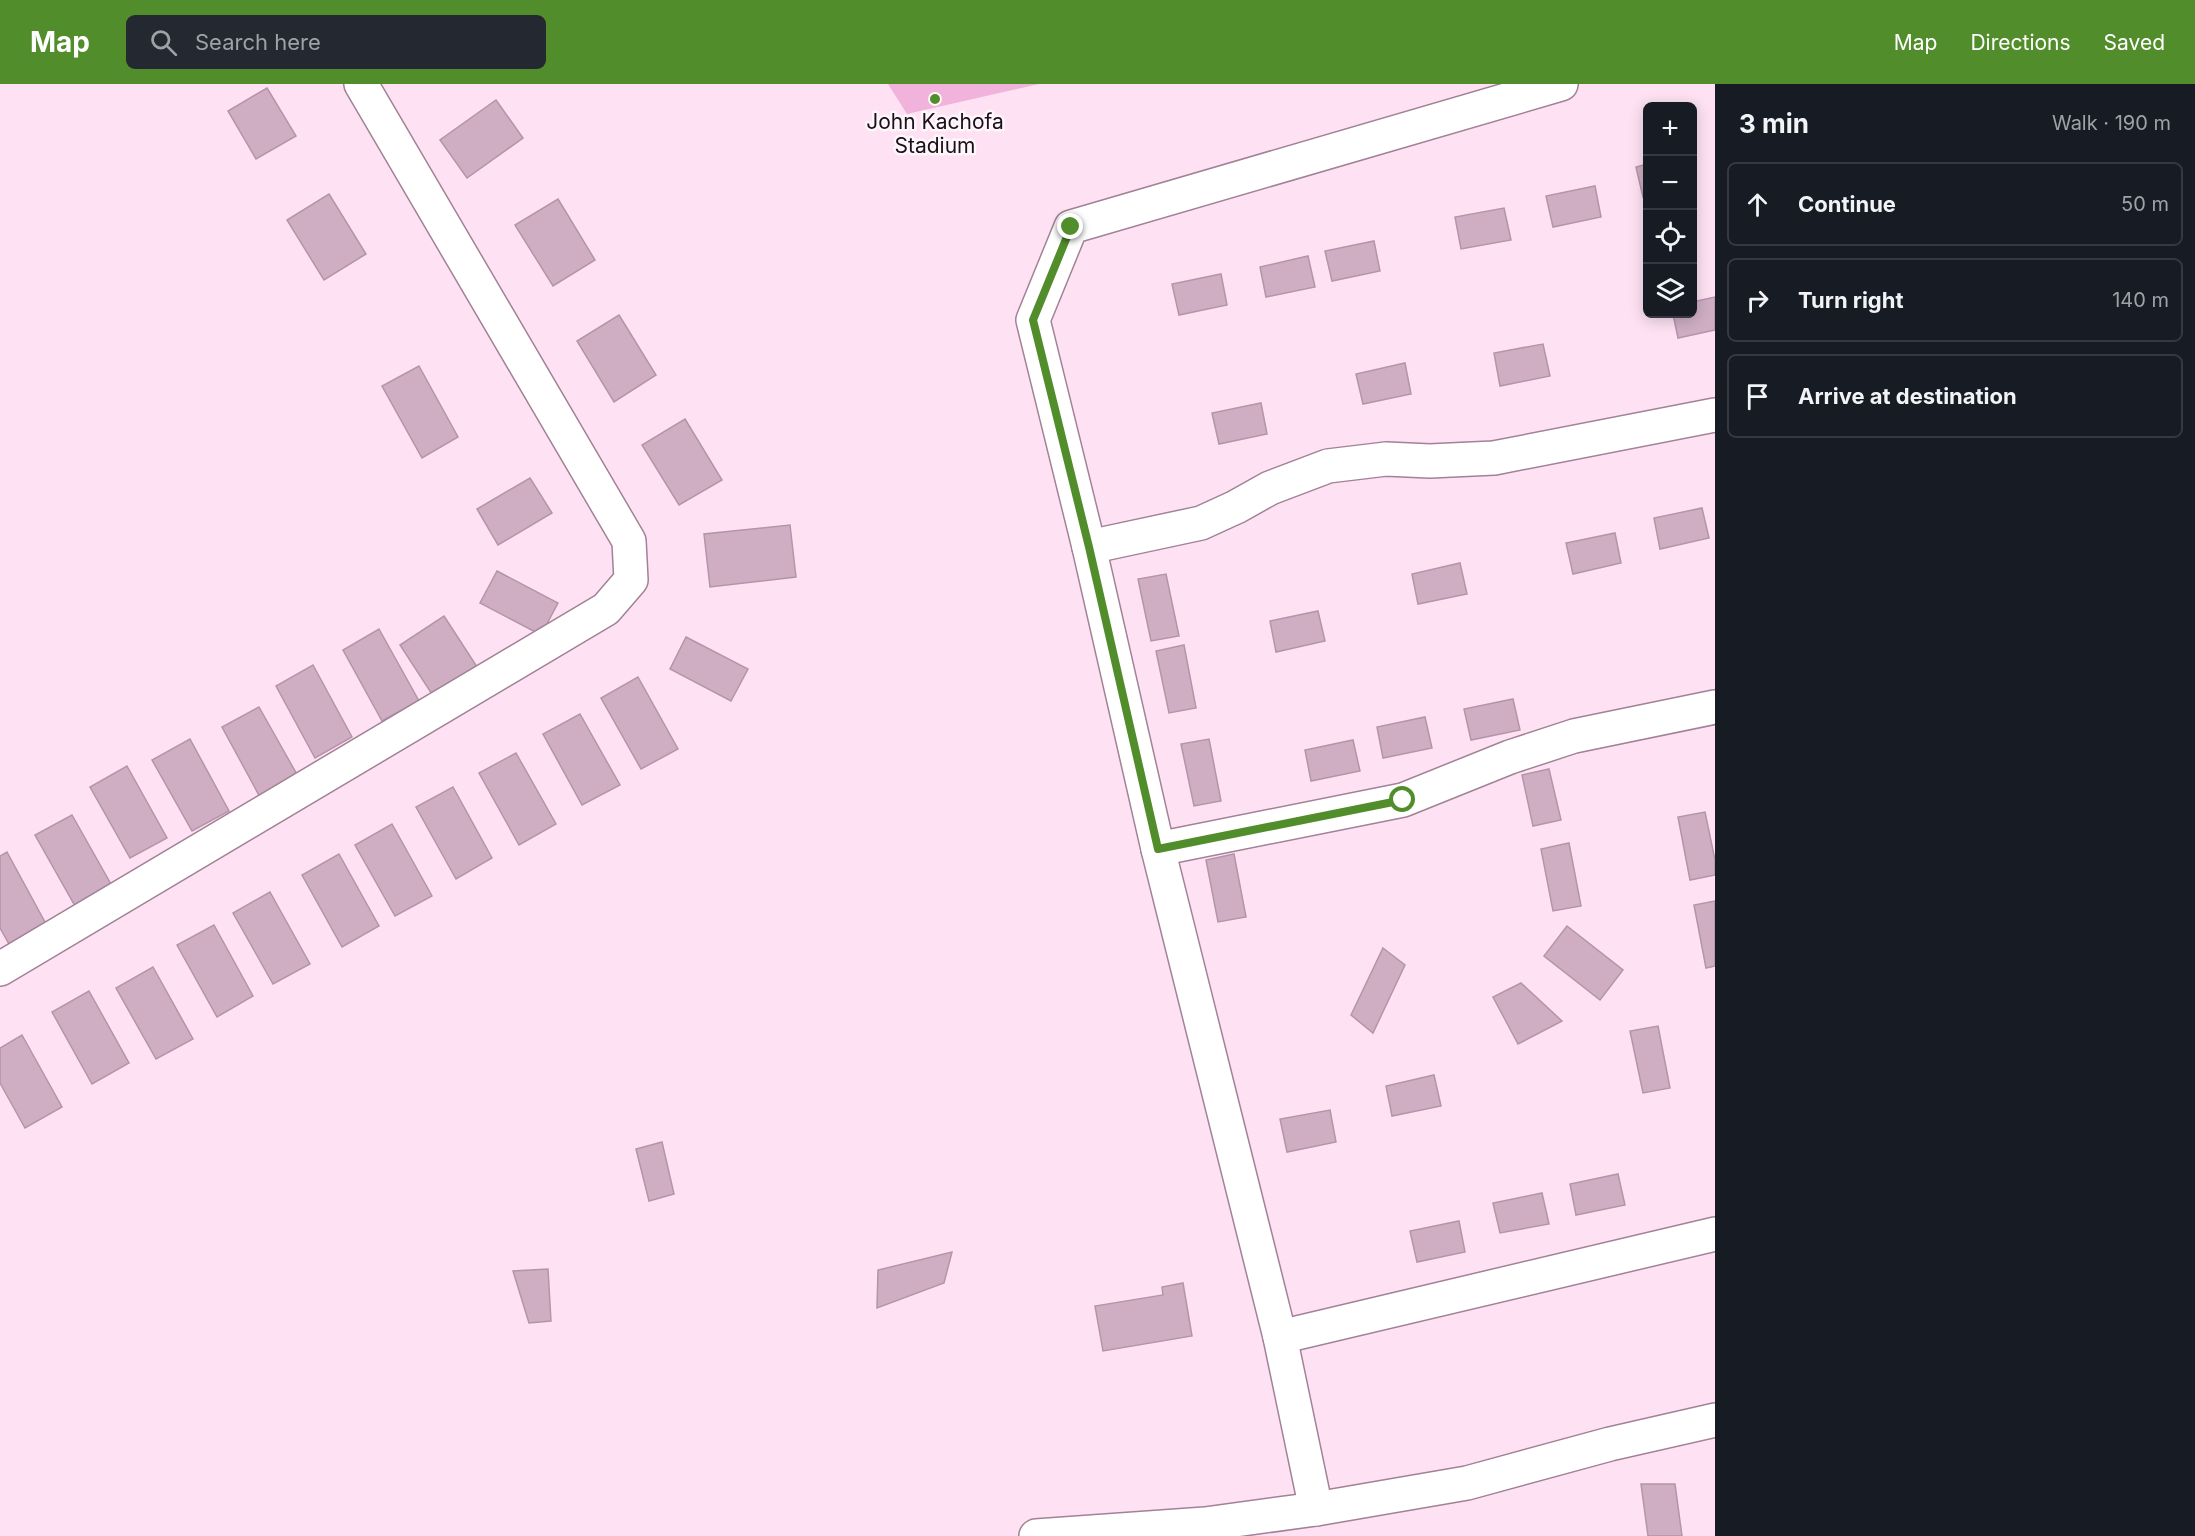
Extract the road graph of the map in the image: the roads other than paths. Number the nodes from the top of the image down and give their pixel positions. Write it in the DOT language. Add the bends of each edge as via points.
graph roads {
  1 [pos="361,84"];
  2 [pos="1561,84"];
  3 [pos="1715,415"];
  4 [pos="1089,547"];
  5 [pos="1715,707"];
  6 [pos="1158,849"];
  7 [pos="0,969"];
  8 [pos="1715,1234"];
  9 [pos="1280,1337"];
  10 [pos="1715,1420"];
  11 [pos="1316,1509"];
  12 [pos="1113,1534"];
  13 [pos="1036,1536"];
  1 -- 7 [label="street" via="628,541 631,580 606,609"];
  2 -- 4 [label="street" via="1071,227 1033,320"];
  3 -- 4 [label="street" via="1494,458 1386,459 1328,466 1269,488 1202,523"];
  4 -- 6 [label="street"];
  5 -- 6 [label="street" via="1574,736 1510,756 1403,800"];
  6 -- 9 [label="street"];
  8 -- 9 [label="street"];
  9 -- 11 [label="street"];
  10 -- 11 [label="street" via="1467,1484"];
  11 -- 12 [label="street"];
  12 -- 13 [label="street"];
}
